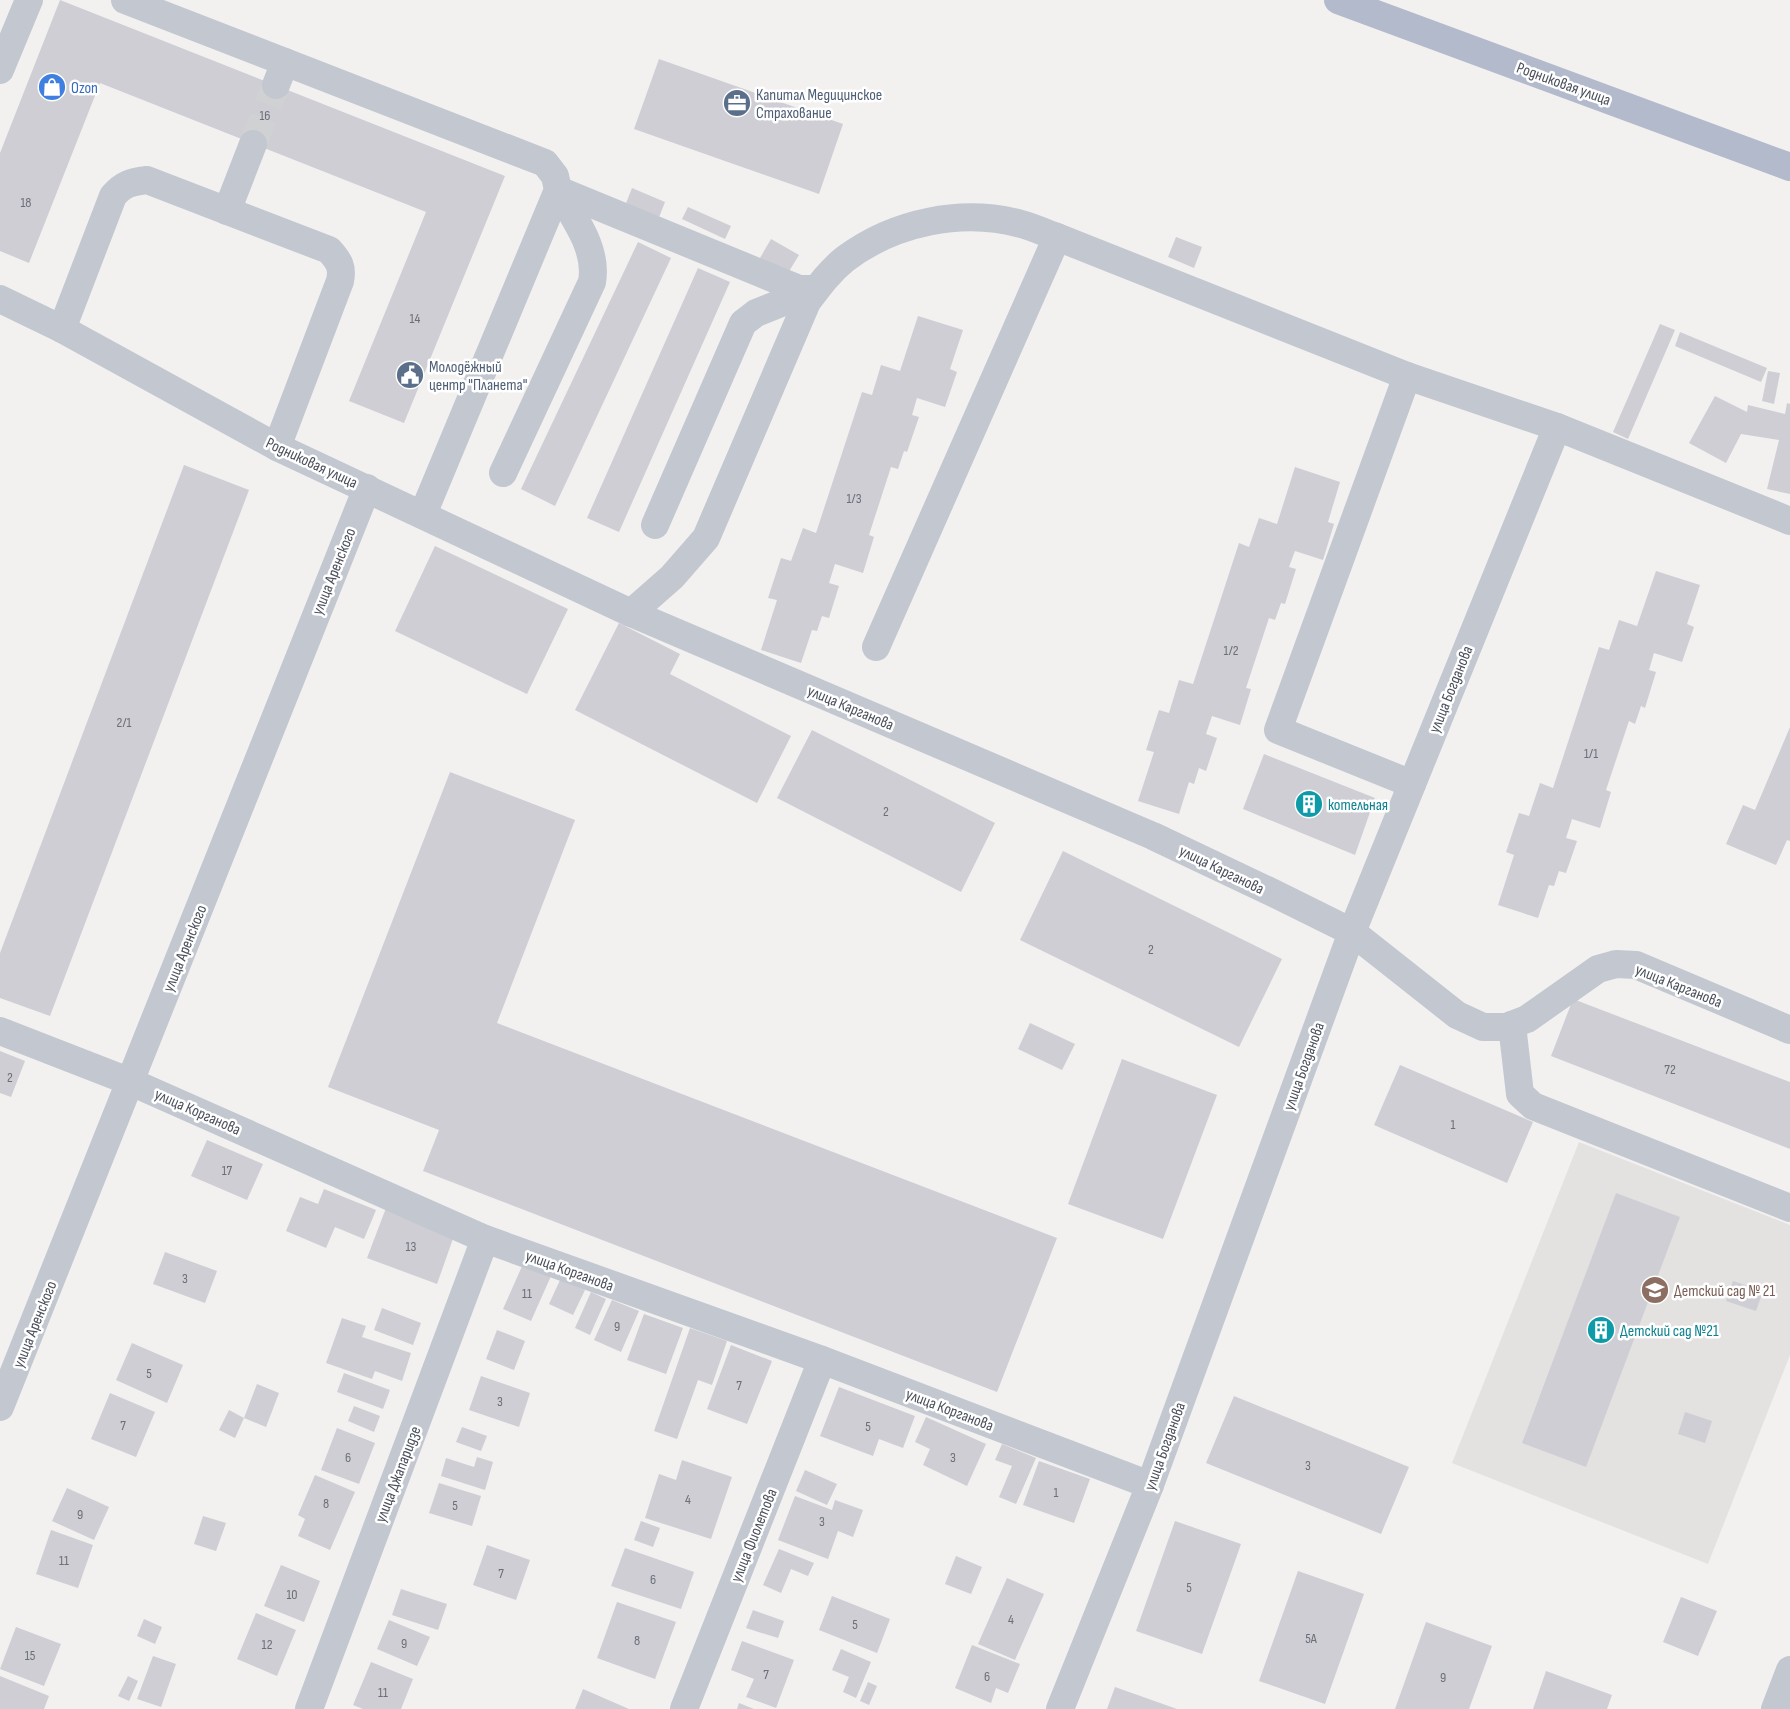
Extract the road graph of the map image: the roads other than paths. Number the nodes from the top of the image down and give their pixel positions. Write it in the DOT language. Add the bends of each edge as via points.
graph roads {
  1 [pos="29,0"];
  2 [pos="126,0"];
  3 [pos="1338,0"];
  4 [pos="0,70"];
  5 [pos="253,144"];
  6 [pos="1790,167"];
  7 [pos="558,190"];
  8 [pos="227,211"];
  9 [pos="1057,237"];
  10 [pos="816,289"];
  11 [pos="2,308"];
  12 [pos="62,329"];
  13 [pos="1407,376"];
  14 [pos="1556,427"];
  15 [pos="277,447"];
  16 [pos="503,473"];
  17 [pos="367,488"];
  18 [pos="423,514"];
  19 [pos="1790,521"];
  20 [pos="655,525"];
  21 [pos="630,613"];
  22 [pos="876,647"];
  23 [pos="1412,784"];
  24 [pos="1352,932"];
  25 [pos="1512,1025"];
  26 [pos="1790,1030"];
  27 [pos="0,1031"];
  28 [pos="131,1082"];
  29 [pos="1790,1208"];
  30 [pos="485,1239"];
  31 [pos="822,1360"];
  32 [pos="0,1407"];
  33 [pos="1150,1485"];
  34 [pos="1790,1670"];
  35 [pos="309,1709"];
  36 [pos="684,1709"];
  37 [pos="1060,1709"];
  38 [pos="1775,1709"];
  1 -- 4 [label="street"];
  2 -- 7 [label="street" via="280,74 545,163 555,176"];
  3 -- 6 [label="main road, Родниковая улица"];
  5 -- 8 [label="street"];
  7 -- 10 [label="street" via="799,288"];
  7 -- 16 [label="street" via="590,246 594,267 592,282"];
  7 -- 18 [label="street"];
  8 -- 12 [label="street" via="147,180 122,186 113,196"];
  8 -- 15 [label="street" via="329,250 342,270"];
  9 -- 10 [label="street" via="1020,224 988,219 954,217 921,222 846,258"];
  9 -- 13 [label="street"];
  9 -- 22 [label="street"];
  10 -- 20 [label="street" via="756,313 743,323"];
  10 -- 21 [label="street" via="807,302 706,538 672,576"];
  11 -- 12 [label="street, Родниковая улица"];
  12 -- 15 [label="street, Родниковая улица"];
  13 -- 14 [label="street"];
  13 -- 23 [label="street" via="1278,730"];
  14 -- 19 [label="street"];
  14 -- 23 [label="street, улица Богданова"];
  15 -- 17 [label="street, Родниковая улица"];
  17 -- 18 [label="street, Родниковая улица"];
  17 -- 28 [label="street, улица Аренского"];
  18 -- 21 [label="street, Родниковая улица"];
  21 -- 24 [label="street, улица Карганова" via="1153,836"];
  23 -- 24 [label="street, улица Богданова"];
  24 -- 25 [label="street, улица Карганова" via="1457,1015 1483,1027"];
  24 -- 33 [label="street, улица Богданова"];
  25 -- 26 [label="street, улица Карганова" via="1527,1019 1598,969 1616,964 1636,966"];
  25 -- 29 [label="street" via="1520,1094 1533,1106"];
  27 -- 28 [label="street, улица Корганова"];
  28 -- 30 [label="street, улица Корганова"];
  28 -- 32 [label="street, улица Аренского"];
  30 -- 31 [label="street, улица Корганова"];
  30 -- 35 [label="street, улица Джапаридзе"];
  31 -- 33 [label="street, улица Корганова"];
  31 -- 36 [label="street, улица Фиолетова"];
  33 -- 37 [label="street, улица Богданова"];
  34 -- 38 [label="street"];
}
